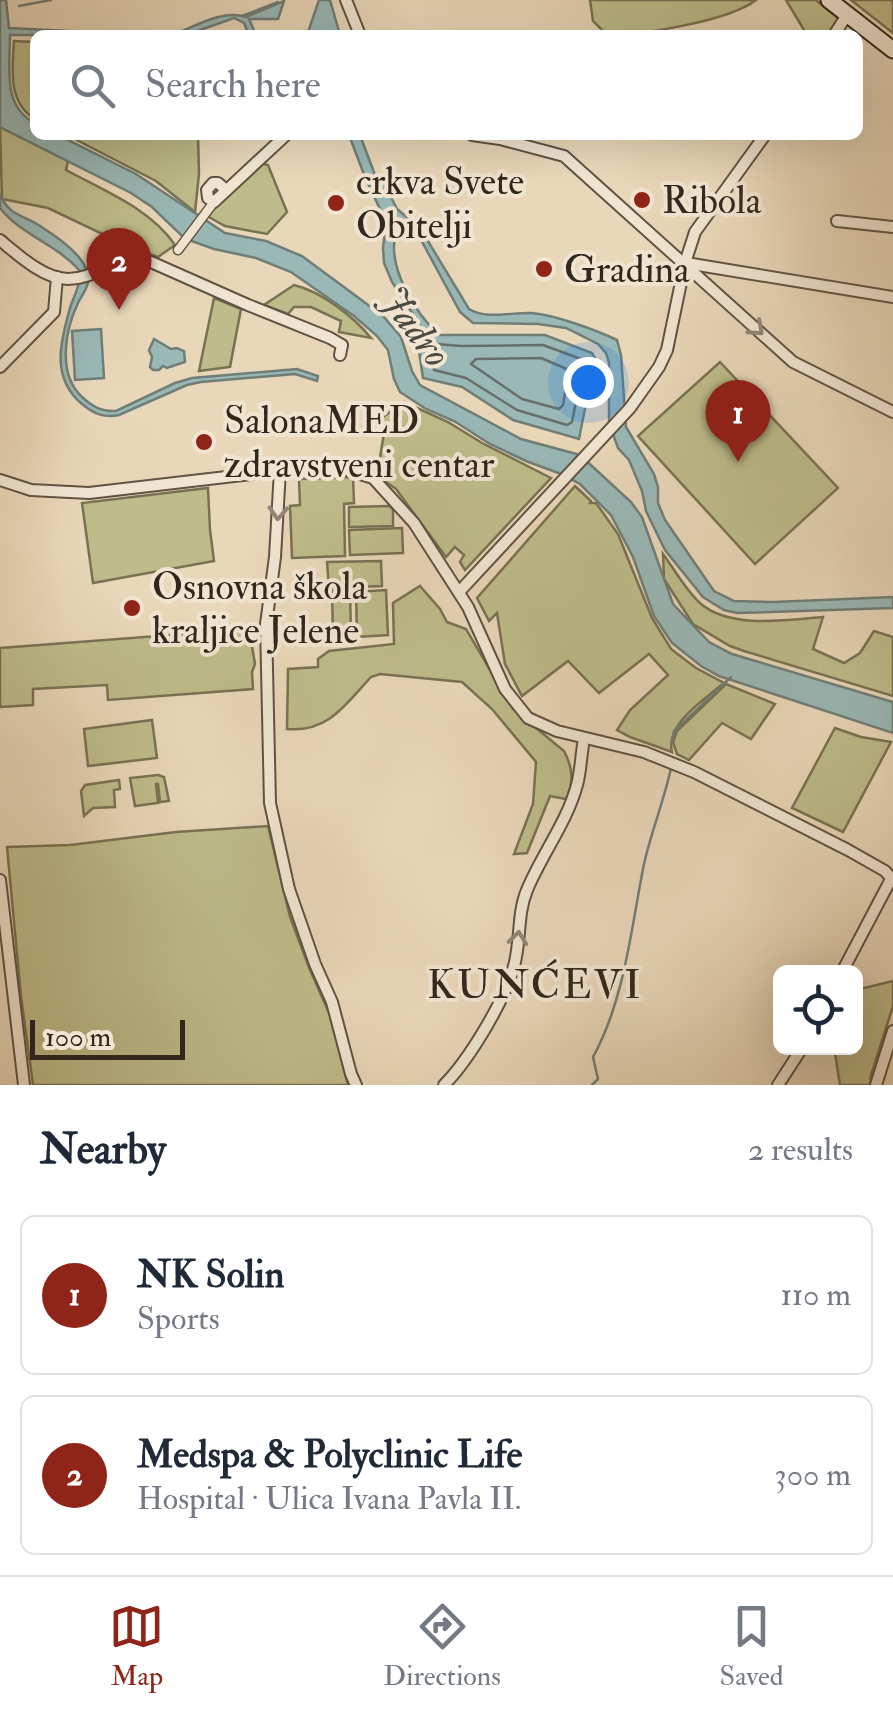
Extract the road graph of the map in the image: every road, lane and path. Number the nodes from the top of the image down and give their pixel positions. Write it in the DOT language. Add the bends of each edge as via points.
graph roads {
  1 [pos="346,0"];
  2 [pos="829,0"];
  3 [pos="848,15"];
  4 [pos="358,30"];
  5 [pos="838,30"];
  6 [pos="893,50"];
  7 [pos="281,140"];
  8 [pos="504,140"];
  9 [pos="760,140"];
  10 [pos="214,202"];
  11 [pos="838,221"];
  12 [pos="893,227"];
  13 [pos="0,240"];
  14 [pos="178,250"];
  15 [pos="684,263"];
  16 [pos="57,277"];
  17 [pos="893,297"];
  18 [pos="340,354"];
  19 [pos="0,368"];
  20 [pos="893,412"];
  21 [pos="280,470"];
  22 [pos="0,480"];
  23 [pos="459,592"];
  24 [pos="584,739"];
  25 [pos="0,880"];
  26 [pos="892,880"];
  27 [pos="846,965"];
  28 [pos="893,1031"];
  29 [pos="797,1055"];
  30 [pos="24,1085"];
  31 [pos="356,1085"];
  32 [pos="444,1085"];
  33 [pos="778,1085"];
  34 [pos="876,1085"];
  1 -- 4 [label="street"];
  2 -- 3 [label="main road"];
  3 -- 5 [label="street"];
  3 -- 6 [label="main road"];
  7 -- 10 [label="street"];
  8 -- 15 [label="street" via="564,156"];
  9 -- 15 [label="street" via="695,232"];
  10 -- 14 [label="street"];
  11 -- 12 [label="street"];
  13 -- 16 [label="street"];
  15 -- 17 [label="street"];
  15 -- 20 [label="street, one-way" via="793,362"];
  15 -- 23 [label="street" via="659,368 630,408"];
  16 -- 18 [label="street" via="139,258 330,338 342,345"];
  16 -- 19 [label="street" via="54,312"];
  21 -- 22 [label="street" via="89,494 31,490"];
  21 -- 23 [label="street" via="320,466 373,478 414,523"];
  21 -- 31 [label="street, one-way" via="266,624 270,802 289,889"];
  23 -- 24 [label="street" via="505,689 528,718"];
  24 -- 26 [label="street" via="675,764 848,850"];
  32 -- 24 [label="street, one-way" via="502,995 528,887 568,810"];
  25 -- 30 [label="street"];
  26 -- 27 [label="street"];
  28 -- 34 [label="street"];
  29 -- 33 [label="street"];
}
